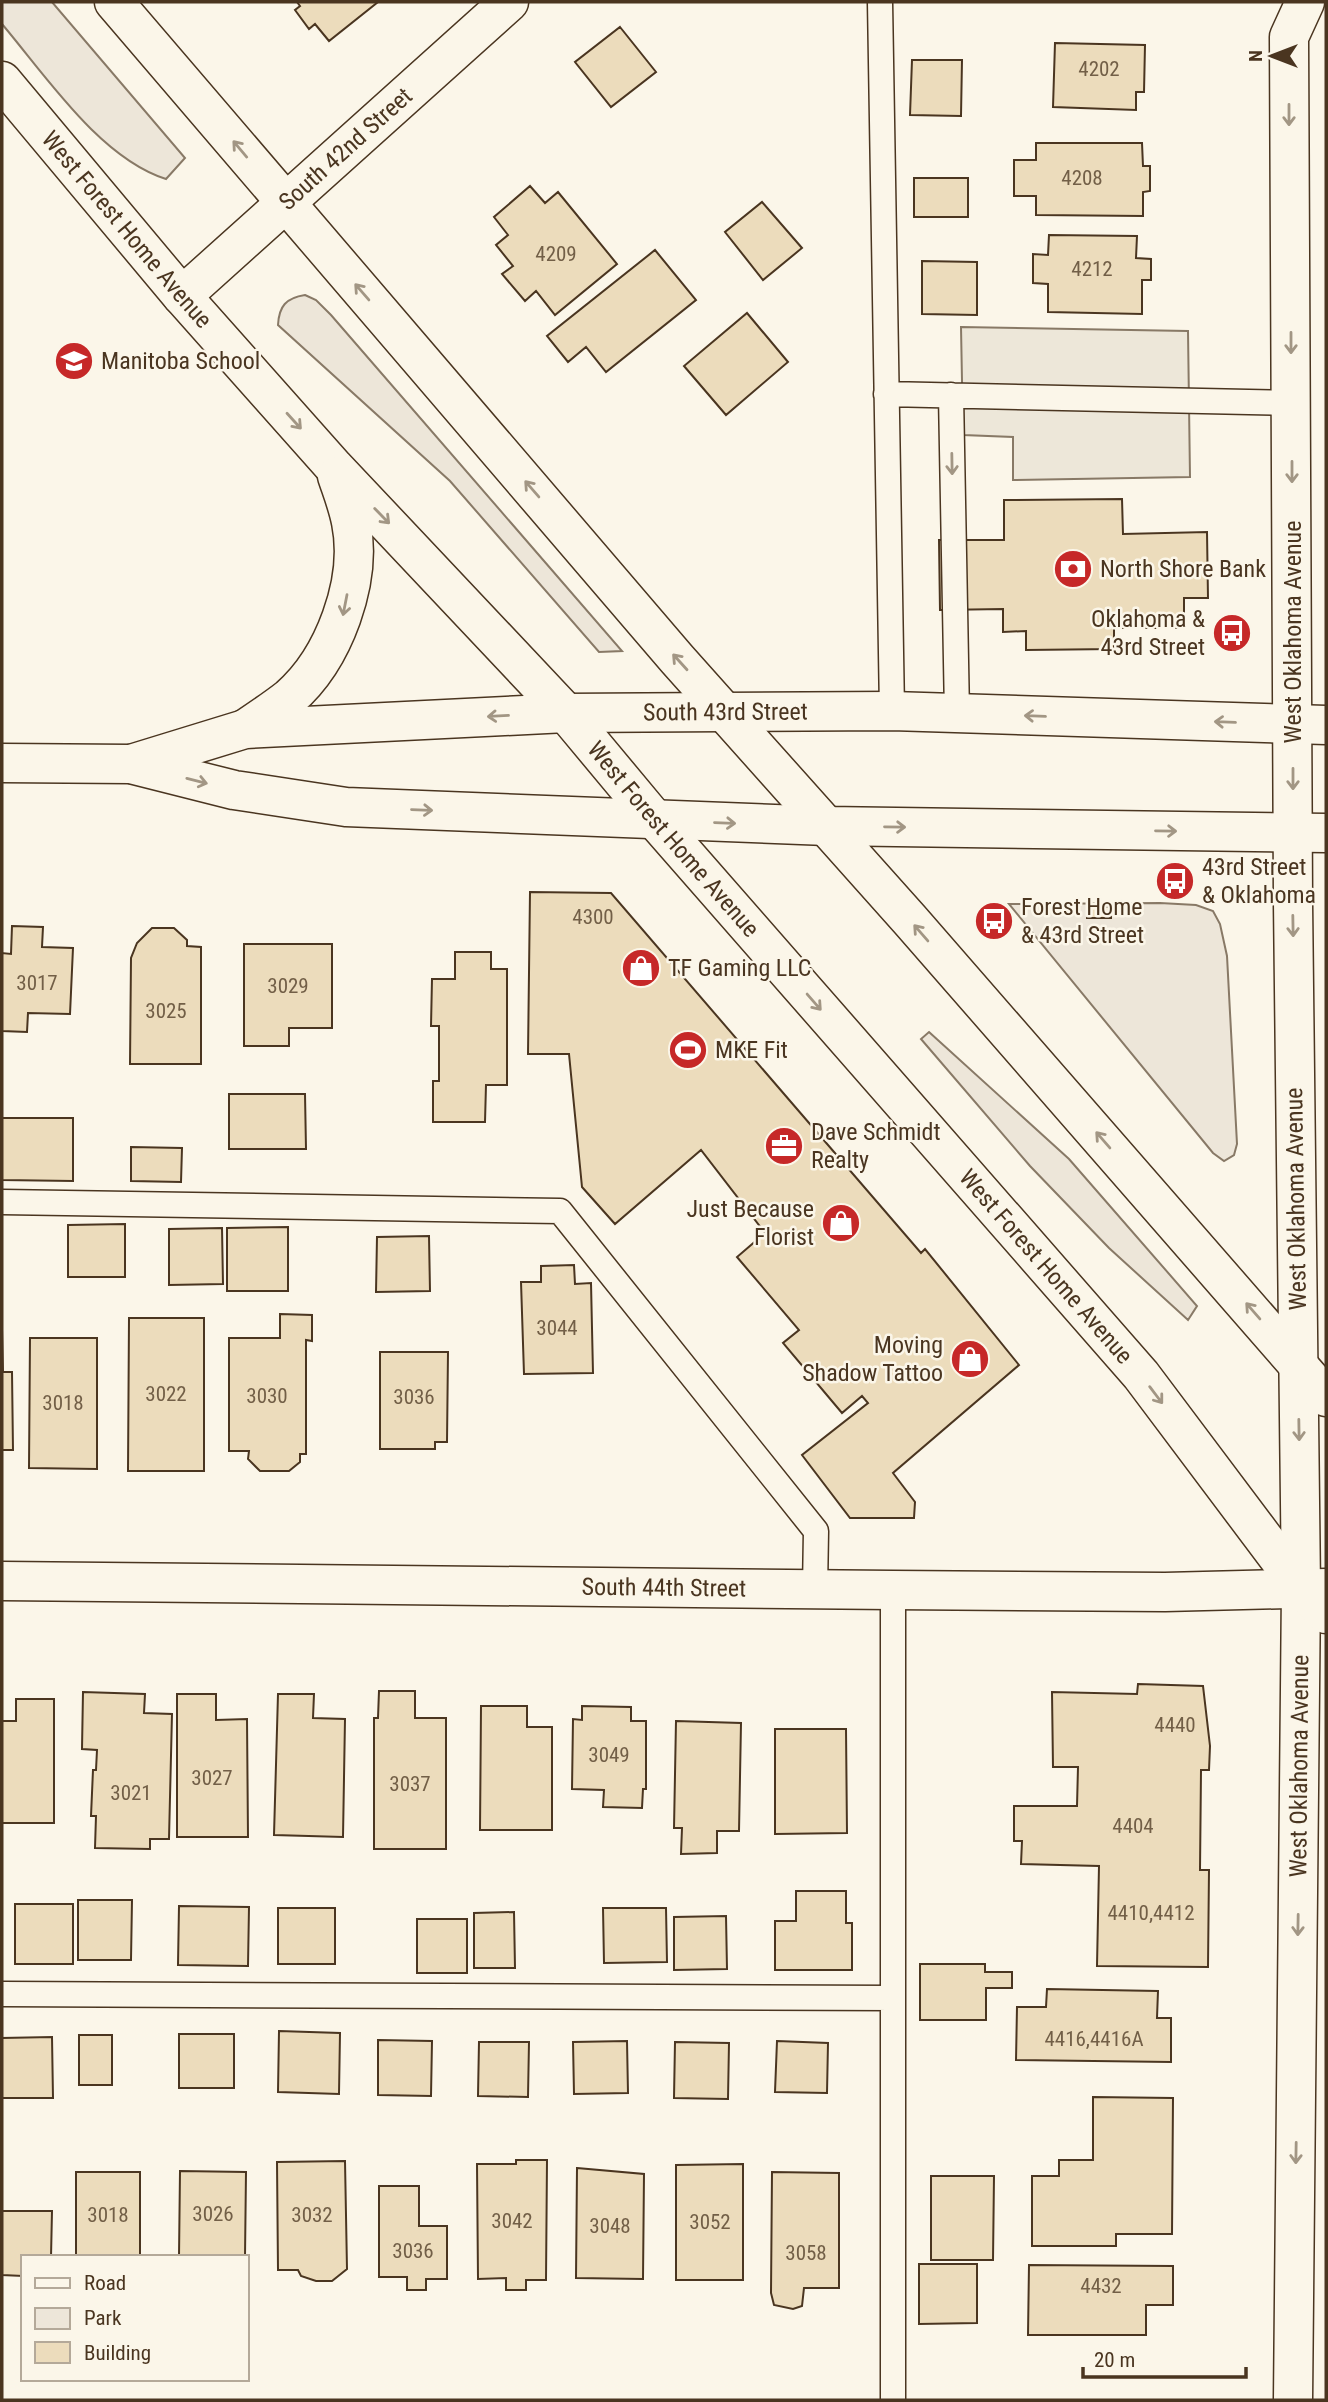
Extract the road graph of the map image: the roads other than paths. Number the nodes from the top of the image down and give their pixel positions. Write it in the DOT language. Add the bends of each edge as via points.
graph roads {
  1 [pos="114,2"];
  2 [pos="509,2"];
  3 [pos="880,2"];
  4 [pos="1305,2"];
  5 [pos="2,81"];
  6 [pos="284,201"];
  7 [pos="182,296"];
  8 [pos="886,394"];
  9 [pos="951,396"];
  10 [pos="1291,403"];
  11 [pos="334,467"];
  12 [pos="892,711"];
  13 [pos="726,712"];
  14 [pos="566,713"];
  15 [pos="957,714"];
  16 [pos="1310,725"];
  17 [pos="245,729"];
  18 [pos="2,763"];
  19 [pos="131,764"];
  20 [pos="656,821"];
  21 [pos="827,826"];
  22 [pos="1310,833"];
  23 [pos="2,1202"];
  24 [pos="1298,1362"];
  25 [pos="1326,1397"];
  26 [pos="2,1581"];
  27 [pos="815,1589"];
  28 [pos="893,1590"];
  29 [pos="1318,1597"];
  30 [pos="2,1994"];
  31 [pos="893,1998"];
  32 [pos="893,2400"];
  33 [pos="1293,2400"];
  6 -- 1 [label="main road, one-way"];
  2 -- 6 [label="main road, South 42nd Street"];
  3 -- 8 [label="lane"];
  4 -- 10 [label="main road, West Oklahoma Avenue, one-way" via="1289,37"];
  5 -- 7 [label="main road, West Forest Home Avenue"];
  6 -- 7 [label="main road, South 42nd Street"];
  13 -- 6 [label="main road, one-way"];
  7 -- 11 [label="main road, West Forest Home Avenue, one-way"];
  8 -- 9 [label="lane"];
  8 -- 12 [label="lane"];
  9 -- 10 [label="lane"];
  9 -- 15 [label="lane, one-way"];
  10 -- 16 [label="main road, West Oklahoma Avenue, one-way"];
  11 -- 14 [label="main road, West Forest Home Avenue, one-way"];
  11 -- 17 [label="main road, one-way" via="352,524 352,575 342,622 290,697"];
  12 -- 13 [label="main road, South 43rd Street"];
  12 -- 15 [label="main road, South 43rd Street"];
  13 -- 14 [label="main road, South 43rd Street"];
  13 -- 21 [label="main road"];
  14 -- 17 [label="main road, South 43rd Street, one-way"];
  14 -- 20 [label="main road, West Forest Home Avenue"];
  16 -- 15 [label="main road, South 43rd Street, one-way"];
  16 -- 22 [label="main road, West Oklahoma Avenue, one-way"];
  17 -- 19 [label="main road, South 43rd Street"];
  18 -- 19 [label="main road, South 43rd Street"];
  19 -- 20 [label="main road, South 43rd Street, one-way" via="234,790 346,807"];
  20 -- 21 [label="main road, South 43rd Street, one-way"];
  20 -- 29 [label="main road, West Forest Home Avenue, one-way" via="1141,1375"];
  21 -- 22 [label="main road, South 43rd Street, one-way"];
  24 -- 21 [label="main road, one-way"];
  22 -- 24 [label="main road, West Oklahoma Avenue, one-way"];
  23 -- 27 [label="lane" via="560,1211 816,1531"];
  24 -- 25 [label="main road"];
  24 -- 29 [label="main road, West Oklahoma Avenue, one-way"];
  26 -- 27 [label="main road, South 44th Street"];
  27 -- 28 [label="main road, South 44th Street"];
  28 -- 29 [label="main road, South 44th Street"];
  28 -- 31 [label="lane"];
  29 -- 33 [label="main road, West Oklahoma Avenue, one-way"];
  30 -- 31 [label="lane"];
  31 -- 32 [label="lane"];
}
